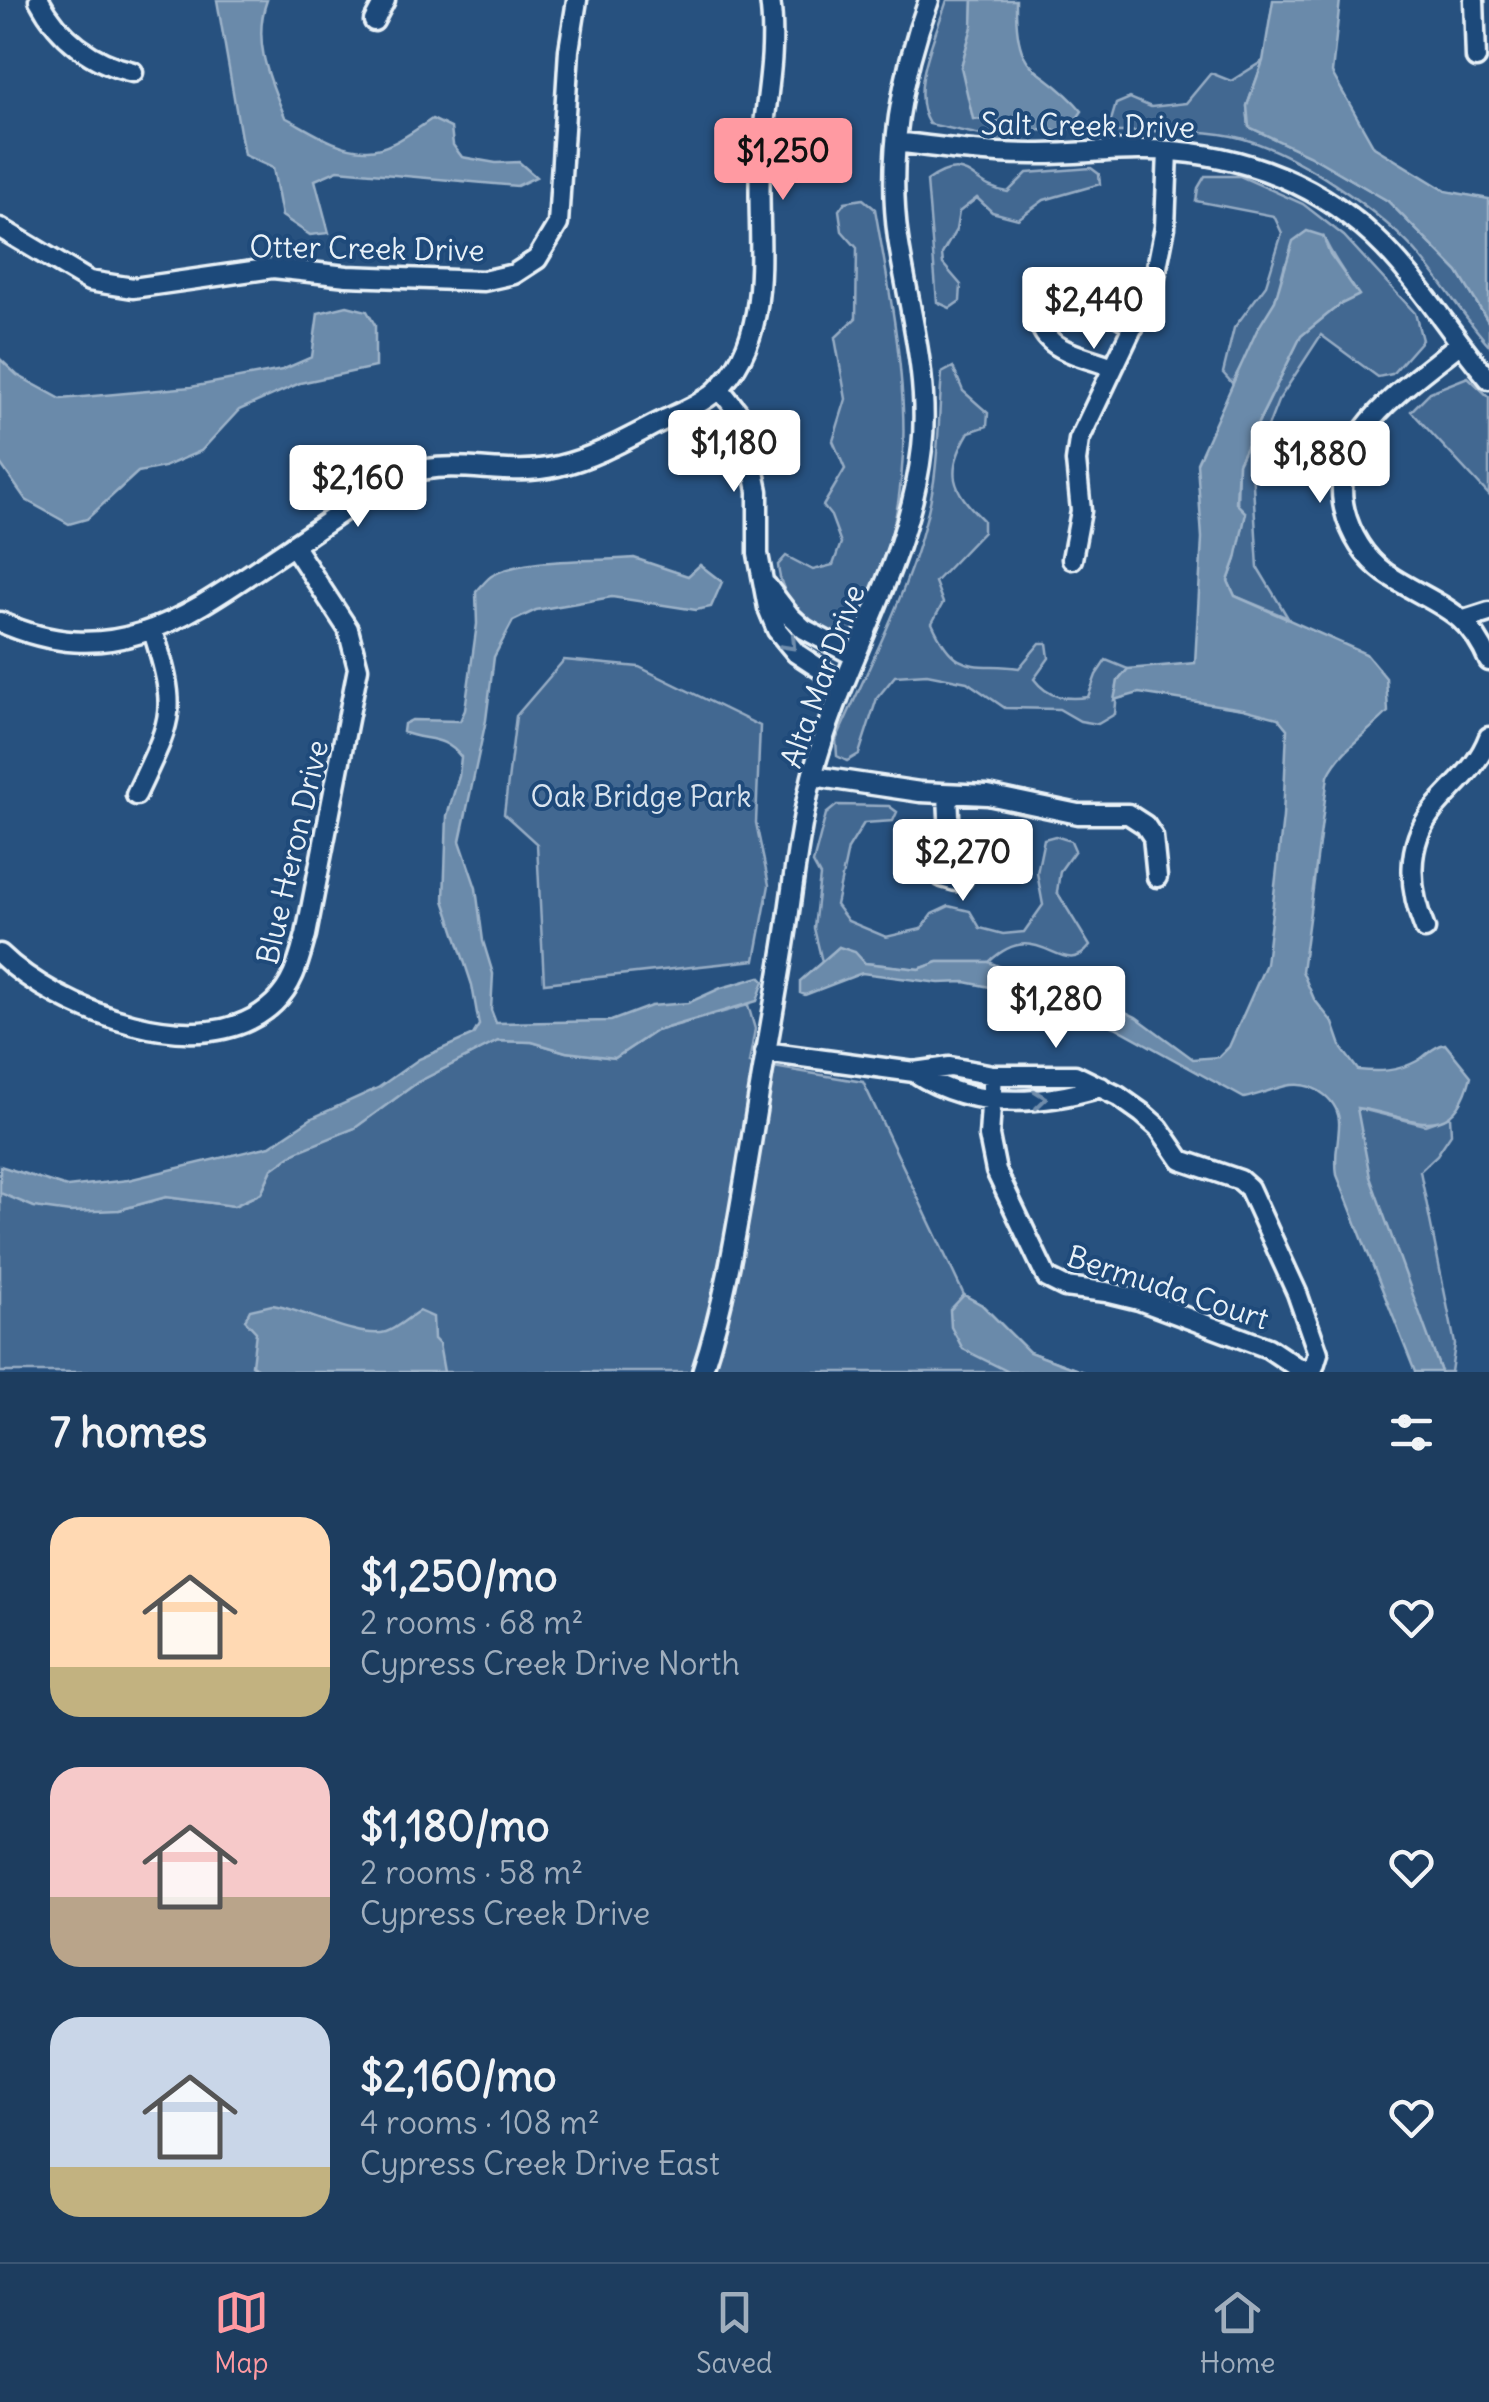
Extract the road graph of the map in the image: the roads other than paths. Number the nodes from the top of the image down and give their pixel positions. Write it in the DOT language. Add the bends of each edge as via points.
graph roads {
  1 [pos="40,0"];
  2 [pos="384,0"];
  3 [pos="577,0"];
  4 [pos="770,0"];
  5 [pos="930,0"];
  6 [pos="1474,0"];
  7 [pos="374,21"];
  8 [pos="1476,58"];
  9 [pos="134,72"];
  10 [pos="896,142"];
  11 [pos="1168,151"];
  12 [pos="0,228"];
  13 [pos="1134,326"];
  14 [pos="1459,344"];
  15 [pos="1113,367"];
  16 [pos="1489,378"];
  17 [pos="719,388"];
  18 [pos="293,545"];
  19 [pos="1072,559"];
  20 [pos="766,586"];
  21 [pos="1489,612"];
  22 [pos="1464,620"];
  23 [pos="0,622"];
  24 [pos="153,630"];
  25 [pos="855,656"];
  26 [pos="1489,662"];
  27 [pos="843,684"];
  28 [pos="1489,736"];
  29 [pos="813,776"];
  30 [pos="948,794"];
  31 [pos="136,795"];
  32 [pos="950,838"];
  33 [pos="1157,877"];
  34 [pos="1425,929"];
  35 [pos="0,954"];
  36 [pos="766,1052"];
  37 [pos="914,1072"];
  38 [pos="994,1076"];
  39 [pos="1101,1087"];
  40 [pos="991,1102"];
  41 [pos="702,1372"];
  1 -- 9 [label="street" via="74,44"];
  2 -- 7 [label="street"];
  3 -- 12 [label="street, Otter Creek Drive" via="558,224 546,248 514,274 483,281 273,268 106,286"];
  4 -- 17 [label="street" via="758,302 740,356"];
  5 -- 10 [label="street, Alta Mar Drive" via="910,59"];
  6 -- 8 [label="street"];
  10 -- 11 [label="street, Salt Creek Drive" via="983,153"];
  10 -- 25 [label="street, Alta Mar Drive" via="898,234 921,375 923,442 904,535"];
  11 -- 13 [label="street" via="1160,259"];
  11 -- 14 [label="street, Salt Creek Drive" via="1240,161 1323,198 1394,257"];
  13 -- 15 [label="street"];
  13 -- 15 [label="street" via="1075,299 1042,304 1038,324 1044,337"];
  14 -- 16 [label="street, Salt Creek Drive"];
  14 -- 22 [label="street" via="1366,426 1348,458 1342,493 1366,554 1392,578"];
  15 -- 19 [label="street" via="1076,451 1082,511"];
  17 -- 18 [label="street" via="618,444 558,466 443,465 404,473"];
  17 -- 20 [label="street" via="747,438"];
  18 -- 24 [label="street" via="198,609"];
  18 -- 35 [label="street, Blue Heron Drive" via="348,629 358,668 306,934 282,994 237,1024 151,1027 62,1000"];
  20 -- 25 [label="street" via="804,629"];
  20 -- 27 [label="street, one-way" via="777,630"];
  21 -- 22 [label="street"];
  22 -- 26 [label="street"];
  23 -- 24 [label="street" via="36,635 89,641"];
  24 -- 31 [label="street" via="169,682 170,715"];
  25 -- 27 [label="street, Alta Mar Drive"];
  27 -- 29 [label="street, Alta Mar Drive"];
  28 -- 34 [label="street" via="1416,841 1412,884"];
  29 -- 30 [label="street"];
  29 -- 36 [label="street, Alta Mar Drive"];
  30 -- 32 [label="street"];
  30 -- 33 [label="street" via="988,795 1078,814 1128,814 1152,837"];
  36 -- 37 [label="street, Bermuda Court"];
  36 -- 41 [label="street, Alta Mar Drive" via="726,1287"];
  37 -- 38 [label="street, Bermuda Court" via="950,1066"];
  37 -- 40 [label="street, Bermuda Court"];
  38 -- 39 [label="street, Bermuda Court" via="1075,1075"];
  38 -- 40 [label="street, Bermuda Court"];
  40 -- 39 [label="street, Bermuda Court, one-way"];
  39 -- 40 [label="street, Bermuda Court" via="1159,1128 1181,1160 1249,1188 1297,1293 1318,1353 1314,1366 1301,1370 1268,1348 1139,1300 1048,1278 996,1171"];
}
